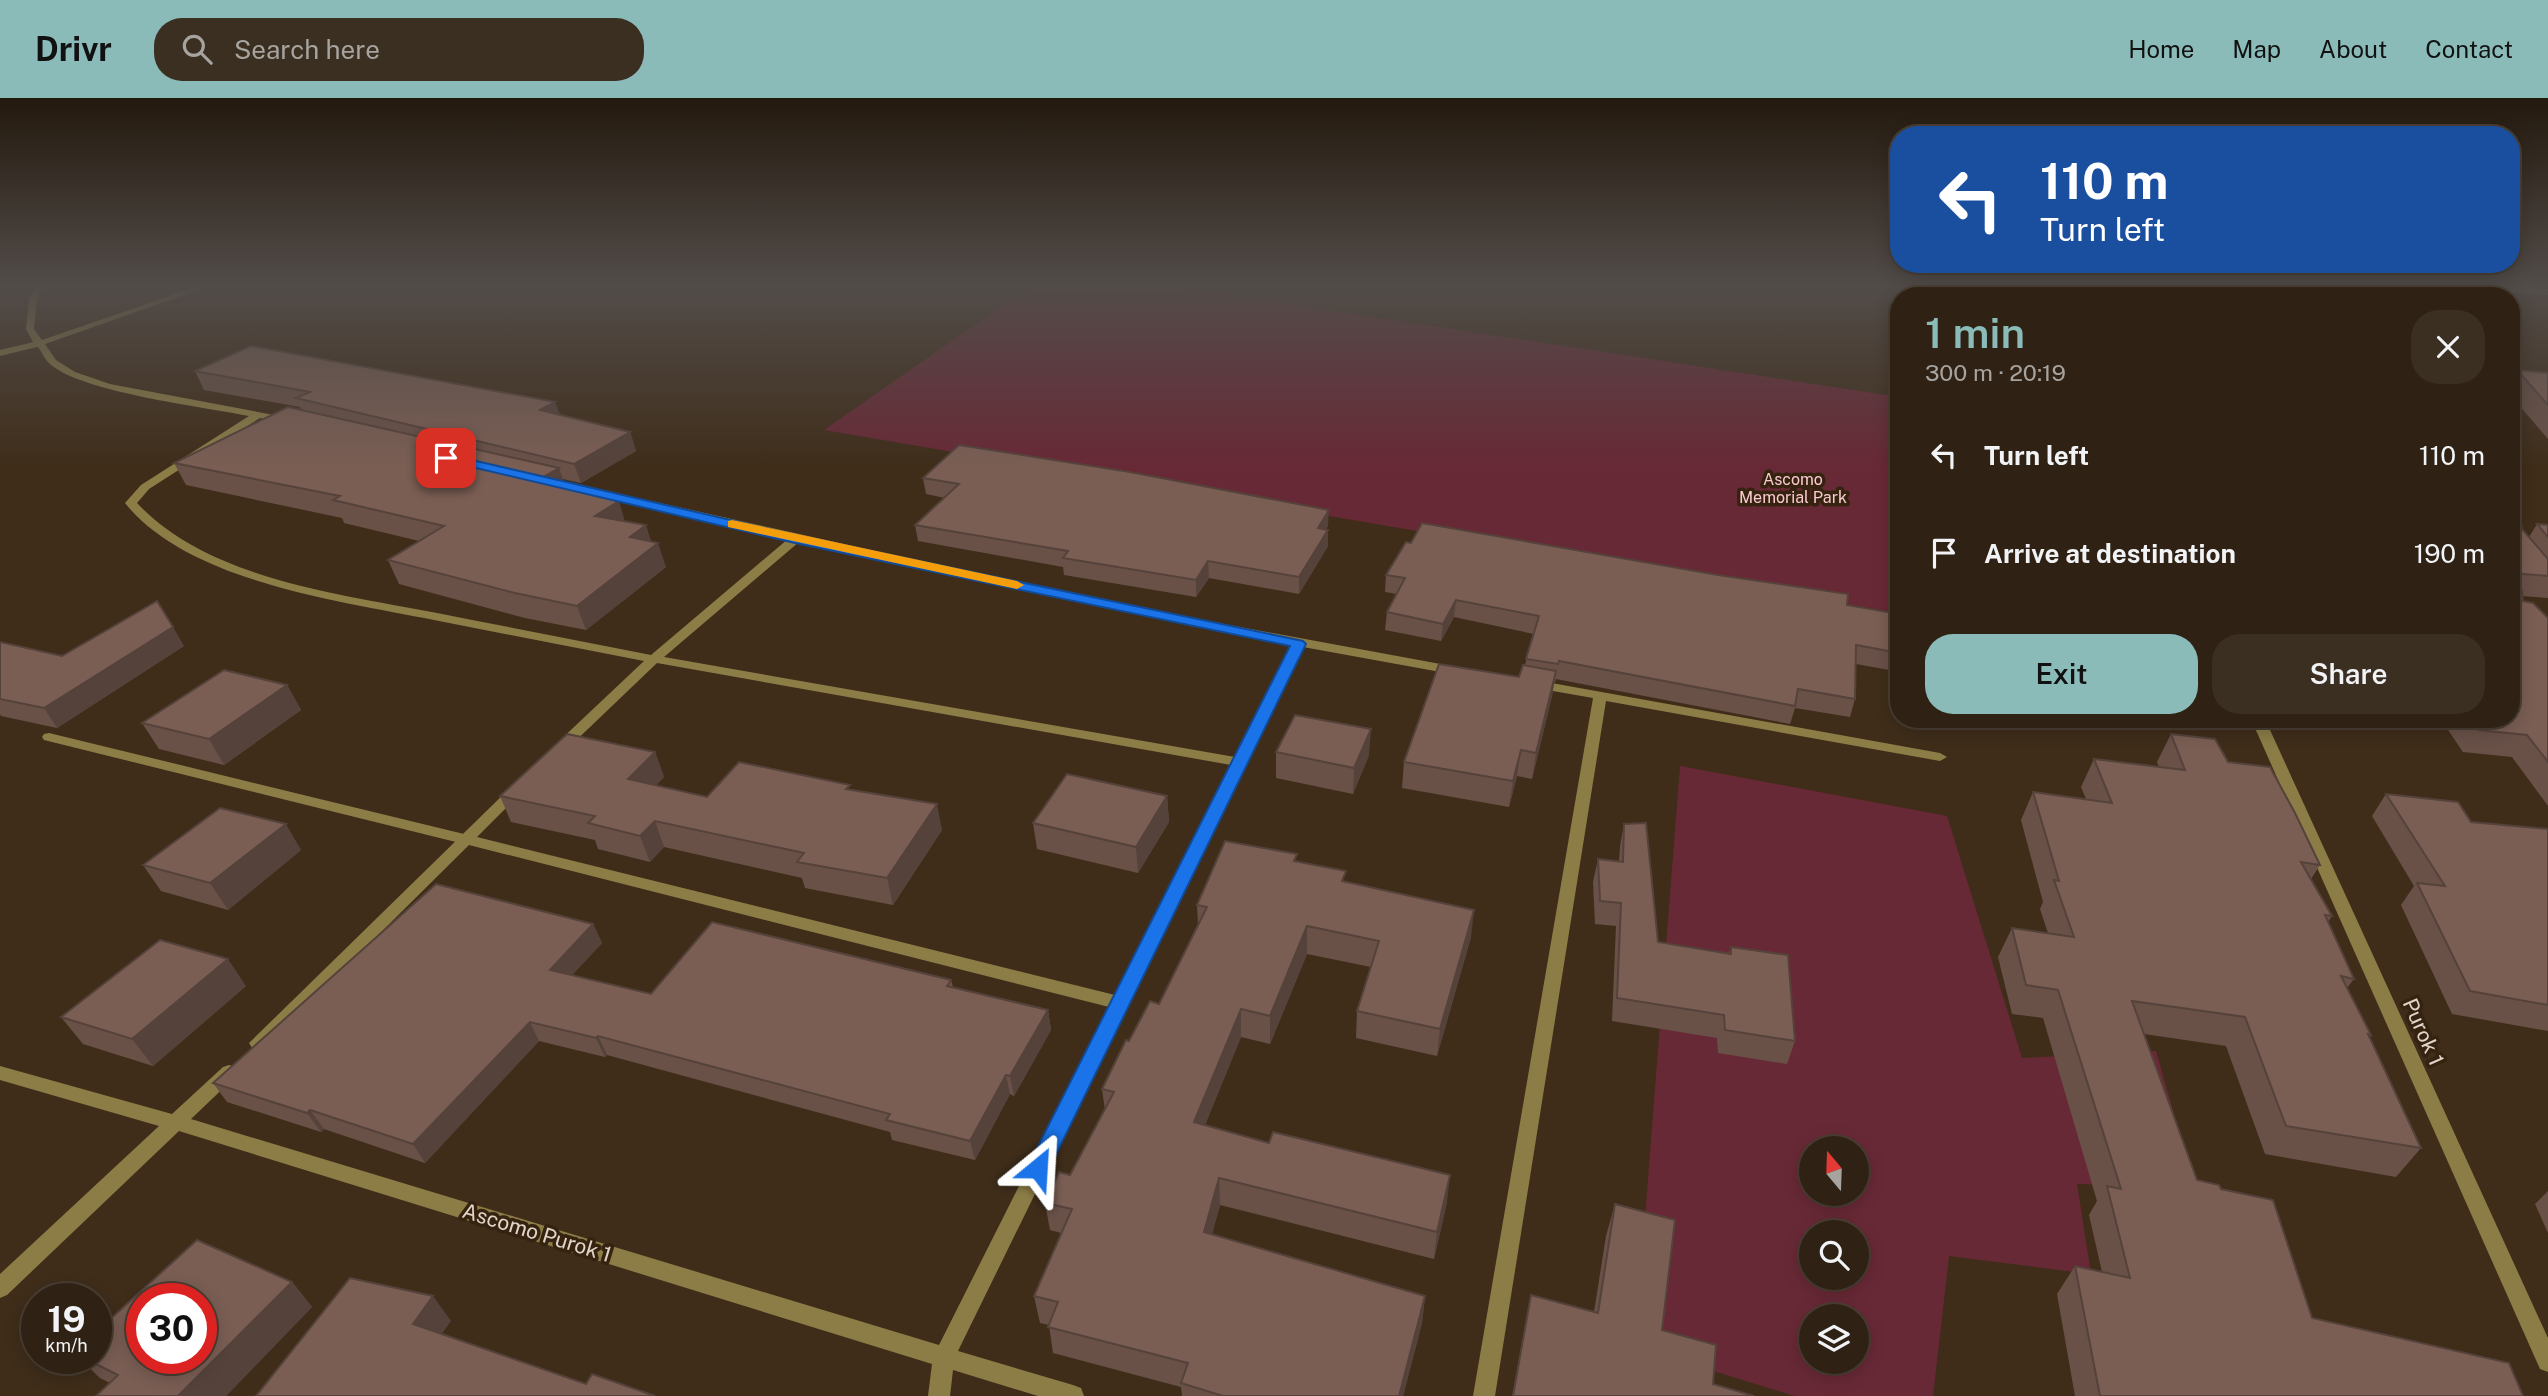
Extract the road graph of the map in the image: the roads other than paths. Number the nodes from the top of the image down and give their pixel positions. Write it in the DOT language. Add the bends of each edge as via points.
graph roads {
  1 [pos="31,346"];
  2 [pos="39,346"];
  3 [pos="0,353"];
  4 [pos="259,414"];
  5 [pos="299,423"];
  6 [pos="540,480"];
  7 [pos="795,539"];
  8 [pos="1298,644"];
  9 [pos="654,659"];
  10 [pos="1474,674"];
  11 [pos="1528,683"];
  12 [pos="1600,695"];
  13 [pos="2262,728"];
  14 [pos="49,737"];
  15 [pos="1940,757"];
  16 [pos="549,759"];
  17 [pos="1240,762"];
  18 [pos="529,778"];
  19 [pos="464,839"];
  20 [pos="1120,1003"];
  21 [pos="0,1073"];
  22 [pos="177,1123"];
  23 [pos="0,1288"];
  24 [pos="2545,1350"];
  25 [pos="944,1357"];
  26 [pos="939,1396"];
  27 [pos="1073,1396"];
  28 [pos="1484,1396"];
  1 -- 3 [label="street"];
  2 -- 4 [label="street" via="72,374 108,386"];
  4 -- 5 [label="street"];
  4 -- 9 [label="street" via="145,487 131,503 189,550 286,587"];
  6 -- 7 [label="street"];
  7 -- 8 [label="street"];
  7 -- 9 [label="street"];
  8 -- 10 [label="street"];
  8 -- 17 [label="street"];
  9 -- 16 [label="street"];
  9 -- 17 [label="street"];
  11 -- 12 [label="street"];
  12 -- 15 [label="street"];
  12 -- 28 [label="street"];
  13 -- 24 [label="street, Purok 1"];
  14 -- 19 [label="street"];
  17 -- 20 [label="street"];
  18 -- 19 [label="street"];
  19 -- 20 [label="street"];
  19 -- 22 [label="street"];
  20 -- 25 [label="street"];
  21 -- 22 [label="street, Ascomo Purok 1"];
  22 -- 23 [label="street"];
  22 -- 25 [label="street, Ascomo Purok 1"];
  25 -- 26 [label="street"];
  25 -- 27 [label="street, Ascomo Purok 1"];
}
